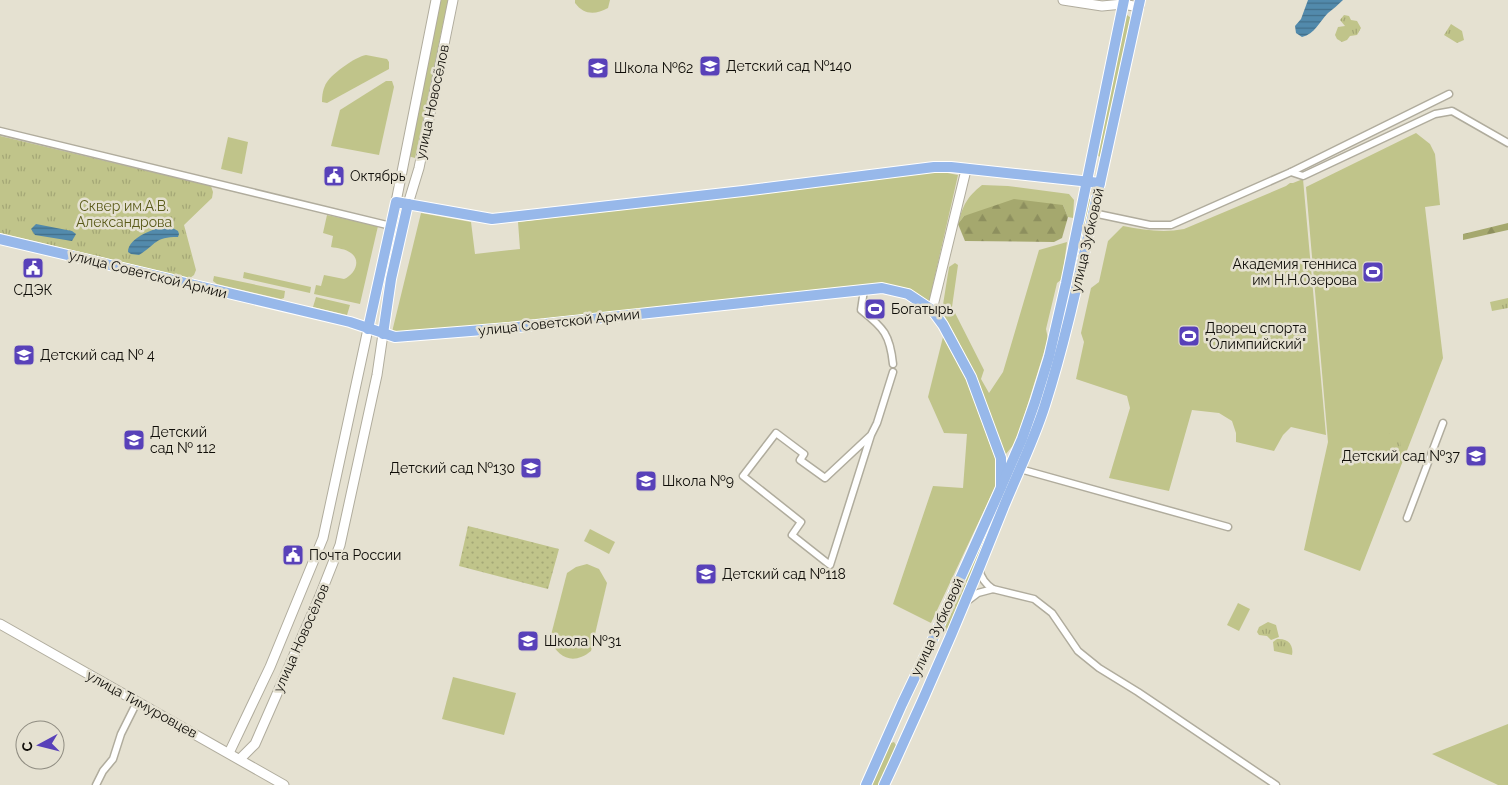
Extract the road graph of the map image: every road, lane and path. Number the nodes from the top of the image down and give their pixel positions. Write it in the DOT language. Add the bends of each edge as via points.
graph roads {
  1 [pos="436,0"];
  2 [pos="454,0"];
  3 [pos="1062,0"];
  4 [pos="1123,2"];
  5 [pos="1139,4"];
  6 [pos="1449,94"];
  7 [pos="1433,102"];
  8 [pos="1435,114"];
  9 [pos="0,131"];
  10 [pos="1508,144"];
  11 [pos="966,170"];
  12 [pos="1291,172"];
  13 [pos="1088,182"];
  14 [pos="1100,183"];
  15 [pos="396,202"];
  16 [pos="408,204"];
  17 [pos="1093,213"];
  18 [pos="391,226"];
  19 [pos="0,239"];
  20 [pos="864,290"];
  21 [pos="932,310"];
  22 [pos="368,329"];
  23 [pos="383,334"];
  24 [pos="350,419"];
  25 [pos="368,422"];
  26 [pos="1443,423"];
  27 [pos="871,435"];
  28 [pos="1001,458"];
  29 [pos="1008,470"];
  30 [pos="1019,472"];
  31 [pos="1001,487"];
  32 [pos="1407,518"];
  33 [pos="1228,527"];
  34 [pos="979,569"];
  35 [pos="993,589"];
  36 [pos="965,603"];
  37 [pos="0,624"];
  38 [pos="938,627"];
  39 [pos="950,636"];
  40 [pos="137,702"];
  41 [pos="902,704"];
  42 [pos="918,712"];
  43 [pos="893,723"];
  44 [pos="909,731"];
  45 [pos="886,741"];
  46 [pos="902,747"];
  47 [pos="229,754"];
  48 [pos="240,759"];
  49 [pos="96,785"];
  50 [pos="284,785"];
  51 [pos="866,785"];
  52 [pos="884,785"];
  53 [pos="1276,785"];
  1 -- 15 [label="street, улица Новосёлов"];
  2 -- 16 [label="street, улица Новосёлов"];
  3 -- 4 [label="street" via="1102,6"];
  4 -- 5 [label="street"];
  4 -- 13 [label="main road, улица Зубковой"];
  5 -- 14 [label="main road, улица Зубковой"];
  6 -- 7 [label="street"];
  7 -- 8 [label="street"];
  7 -- 12 [label="street"];
  8 -- 10 [label="street" via="1452,111"];
  8 -- 12 [label="street" via="1303,176"];
  9 -- 18 [label="street"];
  11 -- 13 [label="main road"];
  11 -- 16 [label="main road" via="934,167 492,219"];
  11 -- 21 [label="street"];
  12 -- 17 [label="street" via="1171,225 1150,225"];
  13 -- 14 [label="main road"];
  13 -- 29 [label="main road, улица Зубковой" via="1049,357 1022,439"];
  14 -- 17 [label="main road, улица Зубковой"];
  15 -- 16 [label="main road"];
  15 -- 18 [label="main road, улица Новосёлов"];
  16 -- 23 [label="main road, улица Новосёлов"];
  17 -- 30 [label="main road, улица Зубковой" via="1059,360"];
  18 -- 22 [label="main road, улица Новосёлов"];
  19 -- 22 [label="main road, улица Советской Армии"];
  20 -- 21 [label="main road, улица Советской Армии" via="882,288 908,294"];
  20 -- 23 [label="main road, улица Советской Армии" via="488,329 395,337"];
  20 -- 27 [label="street" via="862,310 881,326 891,346 893,368 878,423"];
  21 -- 28 [label="main road, улица Советской Армии" via="972,377"];
  22 -- 23 [label="main road, улица Советской Армии"];
  22 -- 24 [label="street, улица Новосёлов"];
  23 -- 25 [label="street, улица Новосёлов"];
  24 -- 25 [label="street"];
  24 -- 47 [label="street, улица Новосёлов" via="323,538 270,668"];
  25 -- 48 [label="street, улица Новосёлов" via="337,554 254,744"];
  26 -- 32 [label="street"];
  27 -- 27 [label="street" via="836,546 830,565 792,534 801,522 743,476 776,433 804,454 800,460 825,478"];
  28 -- 29 [label="main road"];
  28 -- 31 [label="main road, улица Советской Армии"];
  29 -- 30 [label="main road"];
  29 -- 31 [label="main road, улица Зубковой"];
  30 -- 33 [label="street"];
  30 -- 34 [label="main road, улица Зубковой"];
  31 -- 38 [label="main road, улица Зубковой"];
  34 -- 35 [label="street" via="982,578"];
  34 -- 36 [label="main road, улица Зубковой"];
  35 -- 36 [label="street" via="978,593"];
  35 -- 53 [label="street" via="1023,595 1042,604 1061,624 1078,651 1099,668"];
  36 -- 39 [label="main road, улица Зубковой"];
  37 -- 40 [label="street, улица Тимуровцев"];
  38 -- 39 [label="main road" via="937,637 942,640"];
  38 -- 41 [label="main road, улица Зубковой"];
  39 -- 42 [label="main road, улица Зубковой"];
  40 -- 47 [label="street, улица Тимуровцев"];
  40 -- 49 [label="street" via="113,758"];
  41 -- 42 [label="main road"];
  41 -- 43 [label="main road, улица Зубковой"];
  42 -- 44 [label="main road, улица Зубковой"];
  43 -- 44 [label="main road" via="895,732 902,735"];
  43 -- 45 [label="main road, улица Зубковой"];
  44 -- 46 [label="main road, улица Зубковой"];
  45 -- 46 [label="main road" via="892,738 899,740"];
  45 -- 51 [label="main road, улица Зубковой"];
  46 -- 52 [label="main road, улица Зубковой"];
  47 -- 48 [label="street, улица Тимуровцев"];
  48 -- 50 [label="street, улица Тимуровцев"];
}
